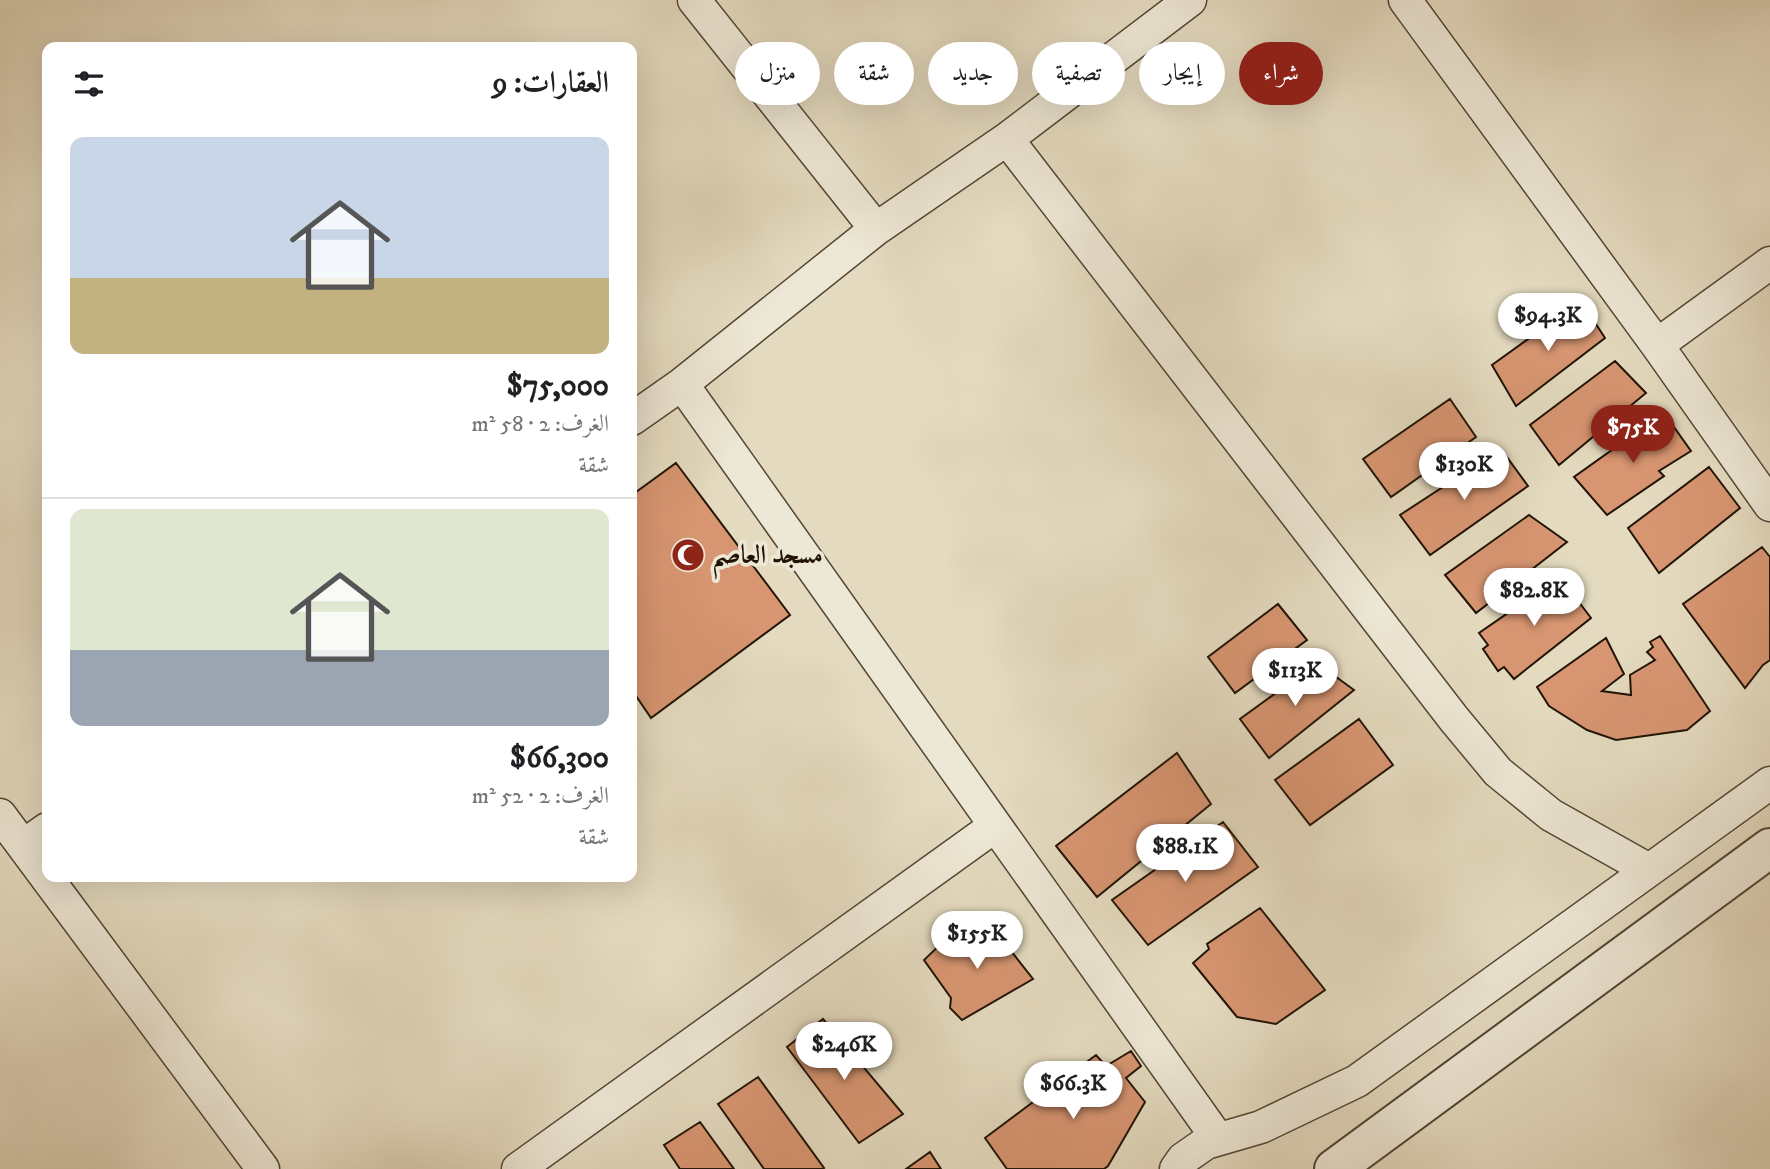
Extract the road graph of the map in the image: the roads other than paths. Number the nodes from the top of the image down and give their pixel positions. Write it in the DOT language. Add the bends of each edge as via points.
graph roads {
  1 [pos="694,0"];
  2 [pos="1190,0"];
  3 [pos="1405,0"];
  4 [pos="1007,139"];
  5 [pos="876,229"];
  6 [pos="1770,263"];
  7 [pos="1657,345"];
  8 [pos="682,384"];
  9 [pos="637,416"];
  10 [pos="1770,505"];
  11 [pos="1770,783"];
  12 [pos="0,815"];
  13 [pos="995,827"];
  14 [pos="35,837"];
  15 [pos="1770,848"];
  16 [pos="1649,870"];
  17 [pos="66,882"];
  18 [pos="1218,1139"];
  19 [pos="263,1169"];
  20 [pos="518,1169"];
  21 [pos="1176,1169"];
  22 [pos="1334,1169"];
  1 -- 5 [label="street"];
  2 -- 4 [label="street"];
  3 -- 7 [label="street"];
  4 -- 5 [label="street"];
  4 -- 16 [label="street" via="1498,772 1551,815"];
  5 -- 8 [label="street"];
  6 -- 7 [label="street"];
  7 -- 10 [label="street"];
  8 -- 9 [label="street"];
  8 -- 13 [label="street"];
  11 -- 16 [label="street"];
  12 -- 14 [label="street"];
  13 -- 18 [label="street"];
  13 -- 20 [label="street"];
  15 -- 22 [label="street"];
  16 -- 18 [label="street" via="1357,1081 1261,1127"];
  17 -- 19 [label="street"];
  18 -- 21 [label="street" via="1183,1159"];
}
